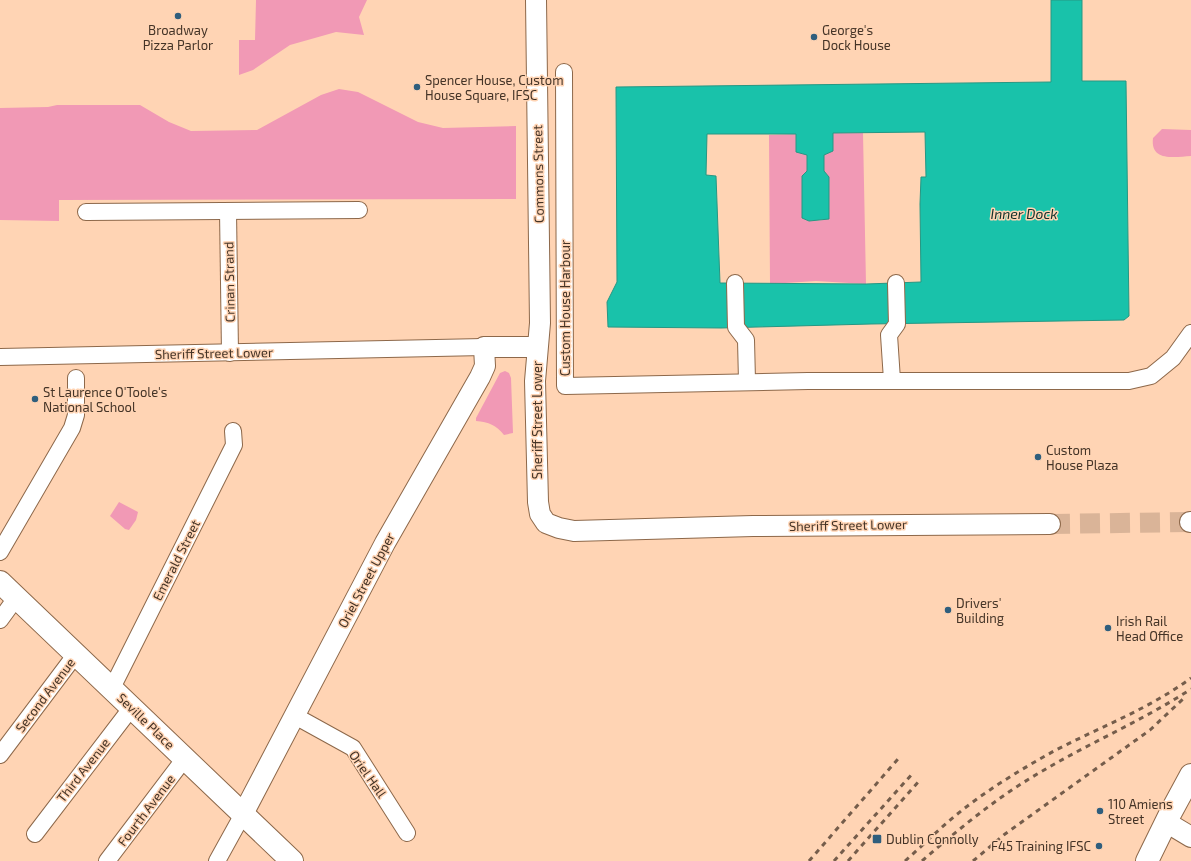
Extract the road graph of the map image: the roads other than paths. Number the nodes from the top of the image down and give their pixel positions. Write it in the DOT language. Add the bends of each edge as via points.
graph roads {
  1 [pos="536,0"];
  2 [pos="564,72"];
  3 [pos="359,210"];
  4 [pos="228,211"];
  5 [pos="86,212"];
  6 [pos="735,283"];
  7 [pos="896,283"];
  8 [pos="1191,333"];
  9 [pos="484,347"];
  10 [pos="537,347"];
  11 [pos="230,353"];
  12 [pos="0,357"];
  13 [pos="76,378"];
  14 [pos="892,380"];
  15 [pos="748,381"];
  16 [pos="234,431"];
  17 [pos="1050,524"];
  18 [pos="0,552"];
  19 [pos="0,582"];
  20 [pos="16,598"];
  21 [pos="0,620"];
  22 [pos="76,654"];
  23 [pos="112,688"];
  24 [pos="132,707"];
  25 [pos="295,716"];
  26 [pos="0,755"];
  27 [pos="185,758"];
  28 [pos="1191,775"];
  29 [pos="243,814"];
  30 [pos="1166,822"];
  31 [pos="407,833"];
  32 [pos="35,834"];
  33 [pos="1191,837"];
  34 [pos="107,861"];
  35 [pos="217,861"];
  36 [pos="292,861"];
  37 [pos="1147,861"];
  1 -- 10 [label="street, Commons Street" via="540,315"];
  2 -- 15 [label="street, Custom House Harbour" via="565,386"];
  3 -- 4 [label="street"];
  4 -- 5 [label="street"];
  4 -- 11 [label="street, Crinan Strand"];
  6 -- 15 [label="street" via="736,327 746,340"];
  7 -- 14 [label="street" via="897,324 889,335"];
  8 -- 14 [label="street, Custom House Harbour" via="1173,358 1151,376 1129,381"];
  9 -- 10 [label="street, Sheriff Street Lower"];
  9 -- 11 [label="street, Sheriff Street Lower"];
  9 -- 25 [label="street, Oriel Street Upper" via="485,366 480,377 385,544"];
  10 -- 17 [label="street, Sheriff Street Lower" via="535,381 538,502 540,514 546,523 559,528 574,530"];
  11 -- 12 [label="street, Sheriff Street Lower"];
  13 -- 18 [label="street" via="76,416 72,428"];
  14 -- 15 [label="street, Custom House Harbour"];
  16 -- 23 [label="street, Emerald Street" via="234,445"];
  19 -- 20 [label="main road, Seville Place"];
  20 -- 21 [label="street"];
  20 -- 22 [label="main road, Seville Place"];
  22 -- 23 [label="main road, Seville Place"];
  22 -- 26 [label="street, Second Avenue"];
  23 -- 24 [label="main road, Seville Place"];
  24 -- 27 [label="main road, Seville Place"];
  24 -- 32 [label="street, Third Avenue"];
  25 -- 29 [label="street, Oriel Street Upper"];
  25 -- 31 [label="street, Oriel Hall" via="353,748"];
  27 -- 29 [label="main road, Seville Place"];
  27 -- 34 [label="street, Fourth Avenue"];
  28 -- 30 [label="main road"];
  29 -- 35 [label="street"];
  29 -- 36 [label="main road, Seville Place"];
  30 -- 33 [label="street"];
  30 -- 37 [label="main road"];
}
